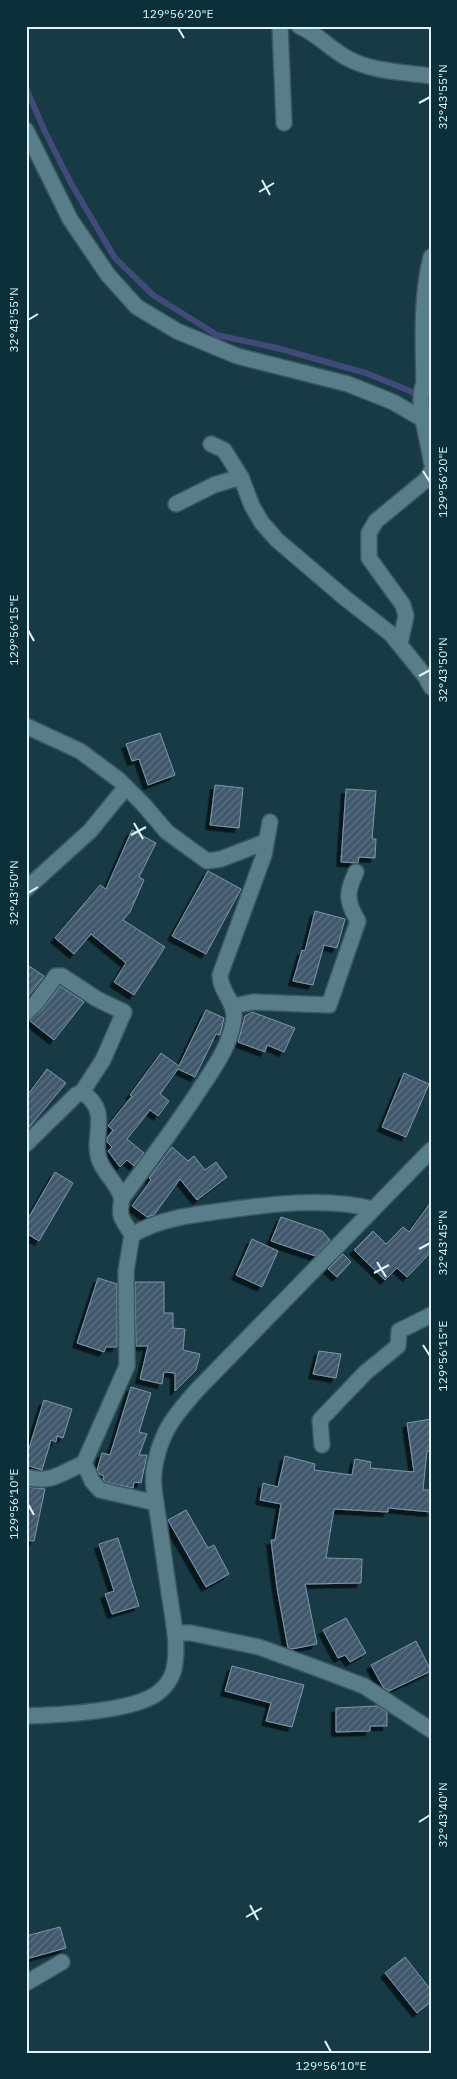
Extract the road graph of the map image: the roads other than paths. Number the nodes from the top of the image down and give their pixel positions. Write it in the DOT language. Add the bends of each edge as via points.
graph roads {
  1 [pos="280,26"];
  2 [pos="299,26"];
  3 [pos="431,76"];
  4 [pos="284,123"];
  5 [pos="26,130"];
  6 [pos="431,257"];
  7 [pos="427,385"];
  8 [pos="428,423"];
  9 [pos="212,444"];
  10 [pos="431,461"];
  11 [pos="431,471"];
  12 [pos="241,477"];
  13 [pos="176,504"];
  14 [pos="400,643"];
  15 [pos="431,687"];
  16 [pos="26,726"];
  17 [pos="126,787"];
  18 [pos="270,822"];
  19 [pos="265,842"];
  20 [pos="356,872"];
  21 [pos="26,889"];
  22 [pos="232,1006"];
  23 [pos="26,1012"];
  24 [pos="82,1092"];
  25 [pos="26,1144"];
  26 [pos="431,1150"];
  27 [pos="122,1198"];
  28 [pos="374,1209"];
  29 [pos="132,1235"];
  30 [pos="431,1315"];
  31 [pos="322,1445"];
  32 [pos="84,1463"];
  33 [pos="26,1476"];
  34 [pos="156,1503"];
  35 [pos="175,1633"];
  36 [pos="26,1716"];
  37 [pos="431,1730"];
  38 [pos="62,1962"];
  39 [pos="26,1984"];
  1 -- 4 [label="street"];
  2 -- 3 [label="street" via="360,65"];
  5 -- 8 [label="street" via="70,219 108,275 137,307 176,331 237,356 348,384 393,402"];
  6 -- 7 [label="street" via="425,302"];
  7 -- 8 [label="street" via="422,388 422,414"];
  8 -- 10 [label="street"];
  9 -- 12 [label="street" via="224,450"];
  11 -- 14 [label="street" via="427,479 376,521 369,533 369,558 403,605 406,616"];
  12 -- 13 [label="street" via="214,485"];
  12 -- 14 [label="street" via="252,506 276,540"];
  14 -- 15 [label="street"];
  16 -- 17 [label="street" via="80,751"];
  17 -- 19 [label="street" via="167,832 207,861"];
  17 -- 21 [label="street" via="90,831"];
  18 -- 19 [label="street"];
  19 -- 22 [label="street" via="264,855 220,975 220,983"];
  20 -- 22 [label="street" via="350,886 349,905 358,921 328,1005 253,1002"];
  22 -- 27 [label="street" via="232,1030 226,1049 183,1115"];
  23 -- 24 [label="street" via="56,976 62,976 124,1012 103,1060"];
  24 -- 25 [label="street"];
  24 -- 27 [label="street" via="91,1098 99,1117 99,1161"];
  26 -- 28 [label="street"];
  27 -- 29 [label="street" via="121,1214"];
  28 -- 29 [label="street" via="356,1205 276,1203 189,1215 147,1226"];
  28 -- 34 [label="street" via="175,1415 163,1435 156,1460"];
  29 -- 32 [label="street" via="126,1271 127,1366"];
  30 -- 31 [label="street" via="399,1331 398,1346 366,1372 320,1420"];
  32 -- 33 [label="street" via="49,1480 39,1481"];
  32 -- 34 [label="street" via="100,1490"];
  34 -- 35 [label="street"];
  35 -- 36 [label="street" via="175,1663 167,1685 158,1693 94,1712"];
  35 -- 37 [label="street" via="192,1633 259,1647 339,1676 364,1686"];
  38 -- 39 [label="street"];
}
